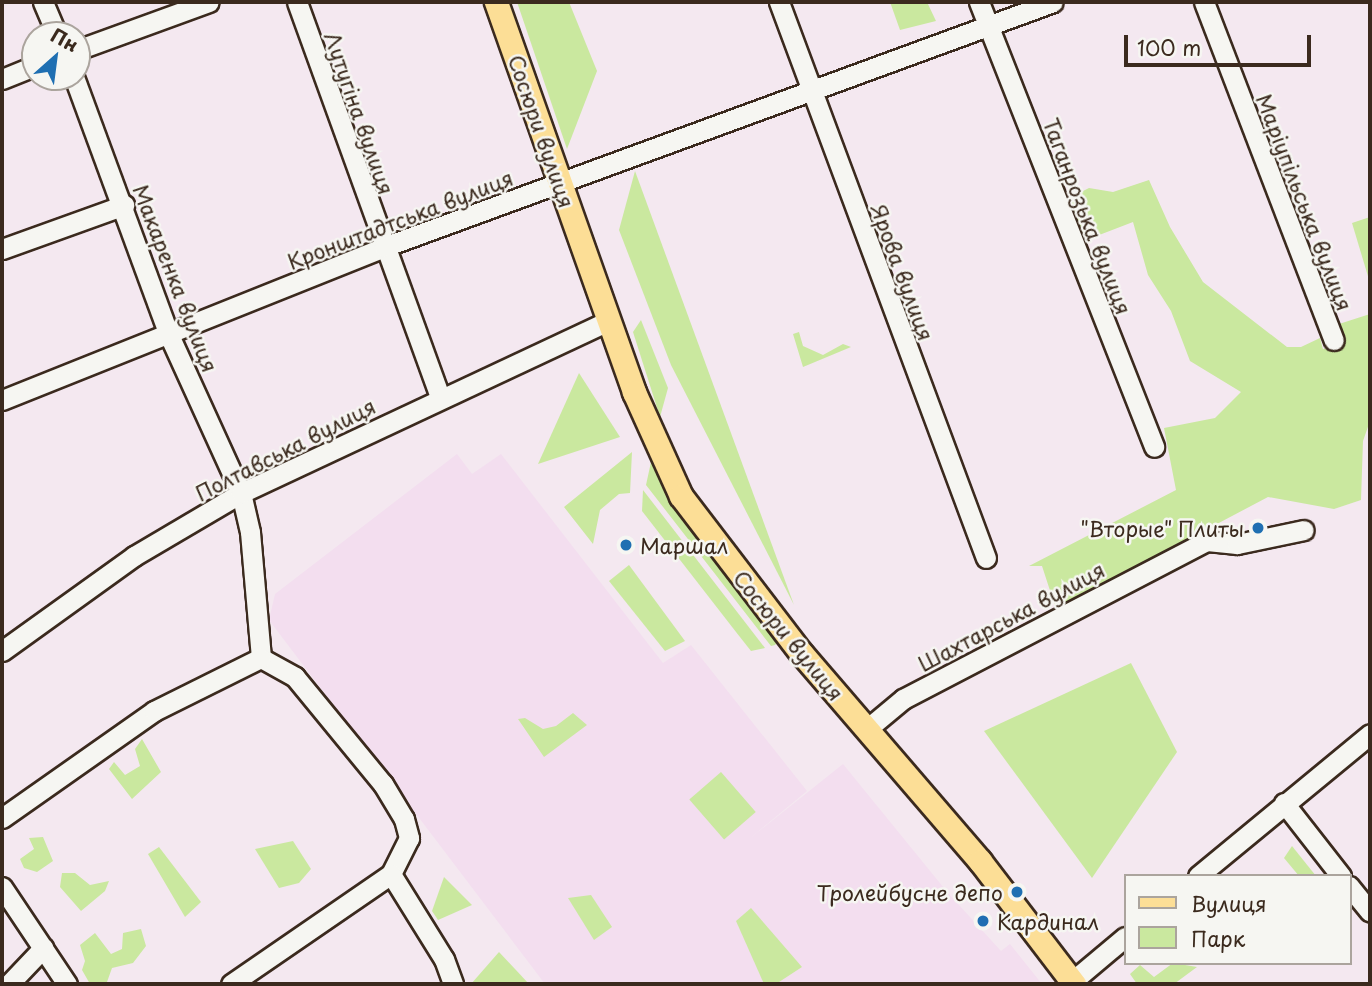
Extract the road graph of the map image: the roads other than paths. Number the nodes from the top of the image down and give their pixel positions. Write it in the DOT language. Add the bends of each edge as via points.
graph roads {
  1 [pos="43,2"];
  2 [pos="209,2"];
  3 [pos="297,2"];
  4 [pos="496,2"];
  5 [pos="779,2"];
  6 [pos="979,2"];
  7 [pos="1053,2"];
  8 [pos="1204,2"];
  9 [pos="51,21"];
  10 [pos="989,27"];
  11 [pos="91,45"];
  12 [pos="21,72"];
  13 [pos="2,79"];
  14 [pos="811,89"];
  15 [pos="79,91"];
  16 [pos="561,182"];
  17 [pos="124,205"];
  18 [pos="384,247"];
  19 [pos="2,249"];
  20 [pos="608,321"];
  21 [pos="169,335"];
  22 [pos="1334,340"];
  23 [pos="440,397"];
  24 [pos="2,400"];
  25 [pos="1153,446"];
  26 [pos="241,493"];
  27 [pos="1304,530"];
  28 [pos="986,558"];
  29 [pos="2,651"];
  30 [pos="261,658"];
  31 [pos="867,729"];
  32 [pos="1370,734"];
  33 [pos="1284,803"];
  34 [pos="2,818"];
  35 [pos="391,874"];
  36 [pos="1200,874"];
  37 [pos="1339,874"];
  38 [pos="2,887"];
  39 [pos="1351,888"];
  40 [pos="1370,912"];
  41 [pos="1124,938"];
  42 [pos="43,948"];
  43 [pos="9,984"];
  44 [pos="67,984"];
  45 [pos="230,984"];
  46 [pos="453,984"];
  47 [pos="1072,984"];
  1 -- 9 [label="street"];
  2 -- 11 [label="street"];
  3 -- 18 [label="street, Лутугіна вулиця"];
  4 -- 16 [label="main road, Сосюри вулиця"];
  5 -- 14 [label="street, Ярова вулиця"];
  6 -- 10 [label="street, Таганрозька вулиця"];
  7 -- 10 [label="street, Кронштадтська вулиця"];
  8 -- 22 [label="street, Маріупільська вулиця"];
  10 -- 14 [label="street, Кронштадтська вулиця"];
  10 -- 25 [label="street, Таганрозька вулиця"];
  12 -- 13 [label="street"];
  14 -- 16 [label="street, Кронштадтська вулиця"];
  14 -- 28 [label="street, Ярова вулиця"];
  15 -- 17 [label="street, Макаренка вулиця"];
  16 -- 18 [label="street, Кронштадтська вулиця"];
  16 -- 20 [label="main road, Сосюри вулиця"];
  17 -- 19 [label="street"];
  17 -- 21 [label="street, Макаренка вулиця"];
  18 -- 21 [label="street, Кронштадтська вулиця"];
  18 -- 23 [label="street, Лутугіна вулиця"];
  20 -- 23 [label="street, Полтавська вулиця"];
  20 -- 31 [label="main road, Сосюри вулиця" via="649,430 681,496 704,531"];
  21 -- 24 [label="street, Кронштадтська вулиця"];
  21 -- 26 [label="street, Макаренка вулиця"];
  23 -- 26 [label="street, Полтавська вулиця"];
  26 -- 29 [label="street, Полтавська вулиця" via="134,556"];
  26 -- 30 [label="street, Макаренка вулиця" via="250,532"];
  27 -- 31 [label="street, Шахтарська вулиця" via="1237,544 1207,541 903,699"];
  30 -- 34 [label="street" via="154,711"];
  30 -- 35 [label="street" via="295,677 383,784 404,818 409,838"];
  31 -- 47 [label="main road, Сосюри вулиця" via="980,861"];
  32 -- 33 [label="street"];
  33 -- 36 [label="street"];
  33 -- 37 [label="street"];
  35 -- 45 [label="street"];
  35 -- 46 [label="street" via="444,960"];
  38 -- 42 [label="street"];
  39 -- 40 [label="street"];
  41 -- 47 [label="street"];
  42 -- 43 [label="street"];
  42 -- 44 [label="street"];
}
